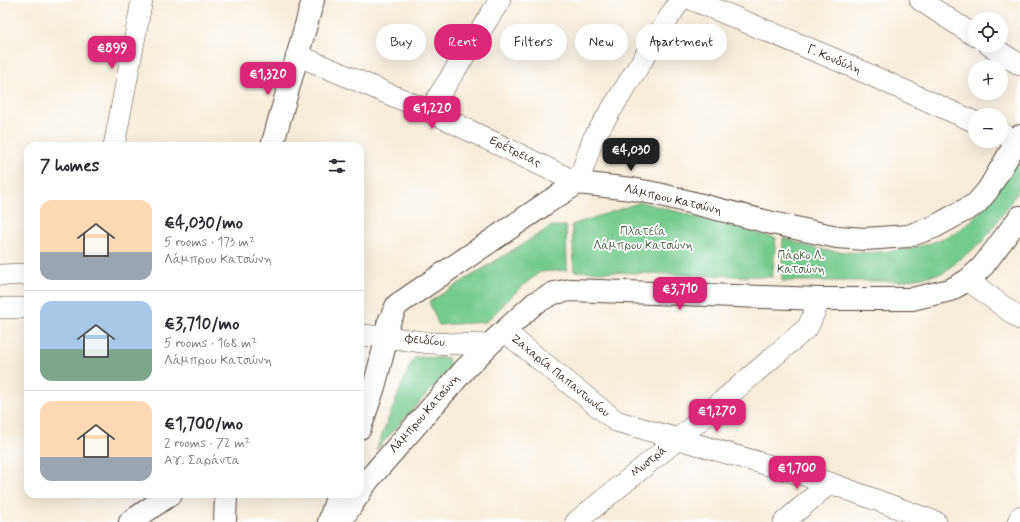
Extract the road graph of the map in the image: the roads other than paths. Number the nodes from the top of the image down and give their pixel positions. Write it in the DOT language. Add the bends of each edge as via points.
graph roads {
  1 [pos="142,0"];
  2 [pos="313,0"];
  3 [pos="500,0"];
  4 [pos="680,0"];
  5 [pos="693,0"];
  6 [pos="920,0"];
  7 [pos="968,31"];
  8 [pos="1000,52"];
  9 [pos="297,56"];
  10 [pos="1020,65"];
  11 [pos="429,111"];
  12 [pos="968,119"];
  13 [pos="1013,137"];
  14 [pos="115,142"];
  15 [pos="273,142"];
  16 [pos="578,183"];
  17 [pos="1020,217"];
  18 [pos="24,274"];
  19 [pos="0,275"];
  20 [pos="968,280"];
  21 [pos="820,299"];
  22 [pos="0,308"];
  23 [pos="24,308"];
  24 [pos="1020,319"];
  25 [pos="364,335"];
  26 [pos="387,337"];
  27 [pos="497,338"];
  28 [pos="364,416"];
  29 [pos="678,439"];
  30 [pos="830,483"];
  31 [pos="364,486"];
  32 [pos="165,498"];
  33 [pos="226,498"];
  34 [pos="337,498"];
  35 [pos="356,498"];
  36 [pos="1020,517"];
  37 [pos="130,522"];
  38 [pos="225,522"];
  39 [pos="329,522"];
  40 [pos="340,522"];
  41 [pos="576,522"];
  42 [pos="784,522"];
  43 [pos="936,522"];
  44 [pos="1018,522"];
  1 -- 14 [label="street"];
  2 -- 9 [label="street"];
  3 -- 11 [label="street"];
  4 -- 16 [label="street" via="593,139"];
  5 -- 12 [label="street, Γ. Κονδύλη"];
  6 -- 7 [label="street"];
  8 -- 10 [label="street"];
  9 -- 11 [label="street, Ερέτρειας"];
  9 -- 15 [label="street"];
  11 -- 16 [label="street, Ερέτρειας"];
  13 -- 16 [label="street, Λάμπρου Κατσώνη" via="988,190 976,204 934,227 908,236 864,239 837,237 764,222 658,194"];
  16 -- 26 [label="street" via="398,305 388,324"];
  17 -- 20 [label="street, Λάμπρου Κατσώνη" via="983,266"];
  18 -- 19 [label="street"];
  20 -- 21 [label="street, Λάμπρου Κατσώνη" via="950,290 912,299"];
  20 -- 24 [label="street"];
  21 -- 27 [label="street, Λάμπρου Κατσώνη" via="571,290 554,293 535,303"];
  21 -- 29 [label="street, Μυστρά" via="808,327"];
  22 -- 23 [label="street"];
  25 -- 26 [label="street, Φειδίου"];
  26 -- 27 [label="street, Φειδίου" via="429,343"];
  26 -- 28 [label="street"];
  27 -- 29 [label="street, Ζαχαρία Παπαντωνίου" via="616,421"];
  27 -- 31 [label="street, Λάμπρου Κατσώνη" via="465,369"];
  29 -- 30 [label="street, Ζαχαρία Παπαντωνίου"];
  29 -- 41 [label="street, Μυστρά"];
  30 -- 42 [label="street"];
  30 -- 43 [label="street, Ζαχαρία Παπαντωνίου"];
  32 -- 37 [label="street"];
  33 -- 38 [label="street"];
  34 -- 39 [label="street"];
  35 -- 40 [label="street, Λάμπρου Κατσώνη"];
  36 -- 44 [label="street"];
}
